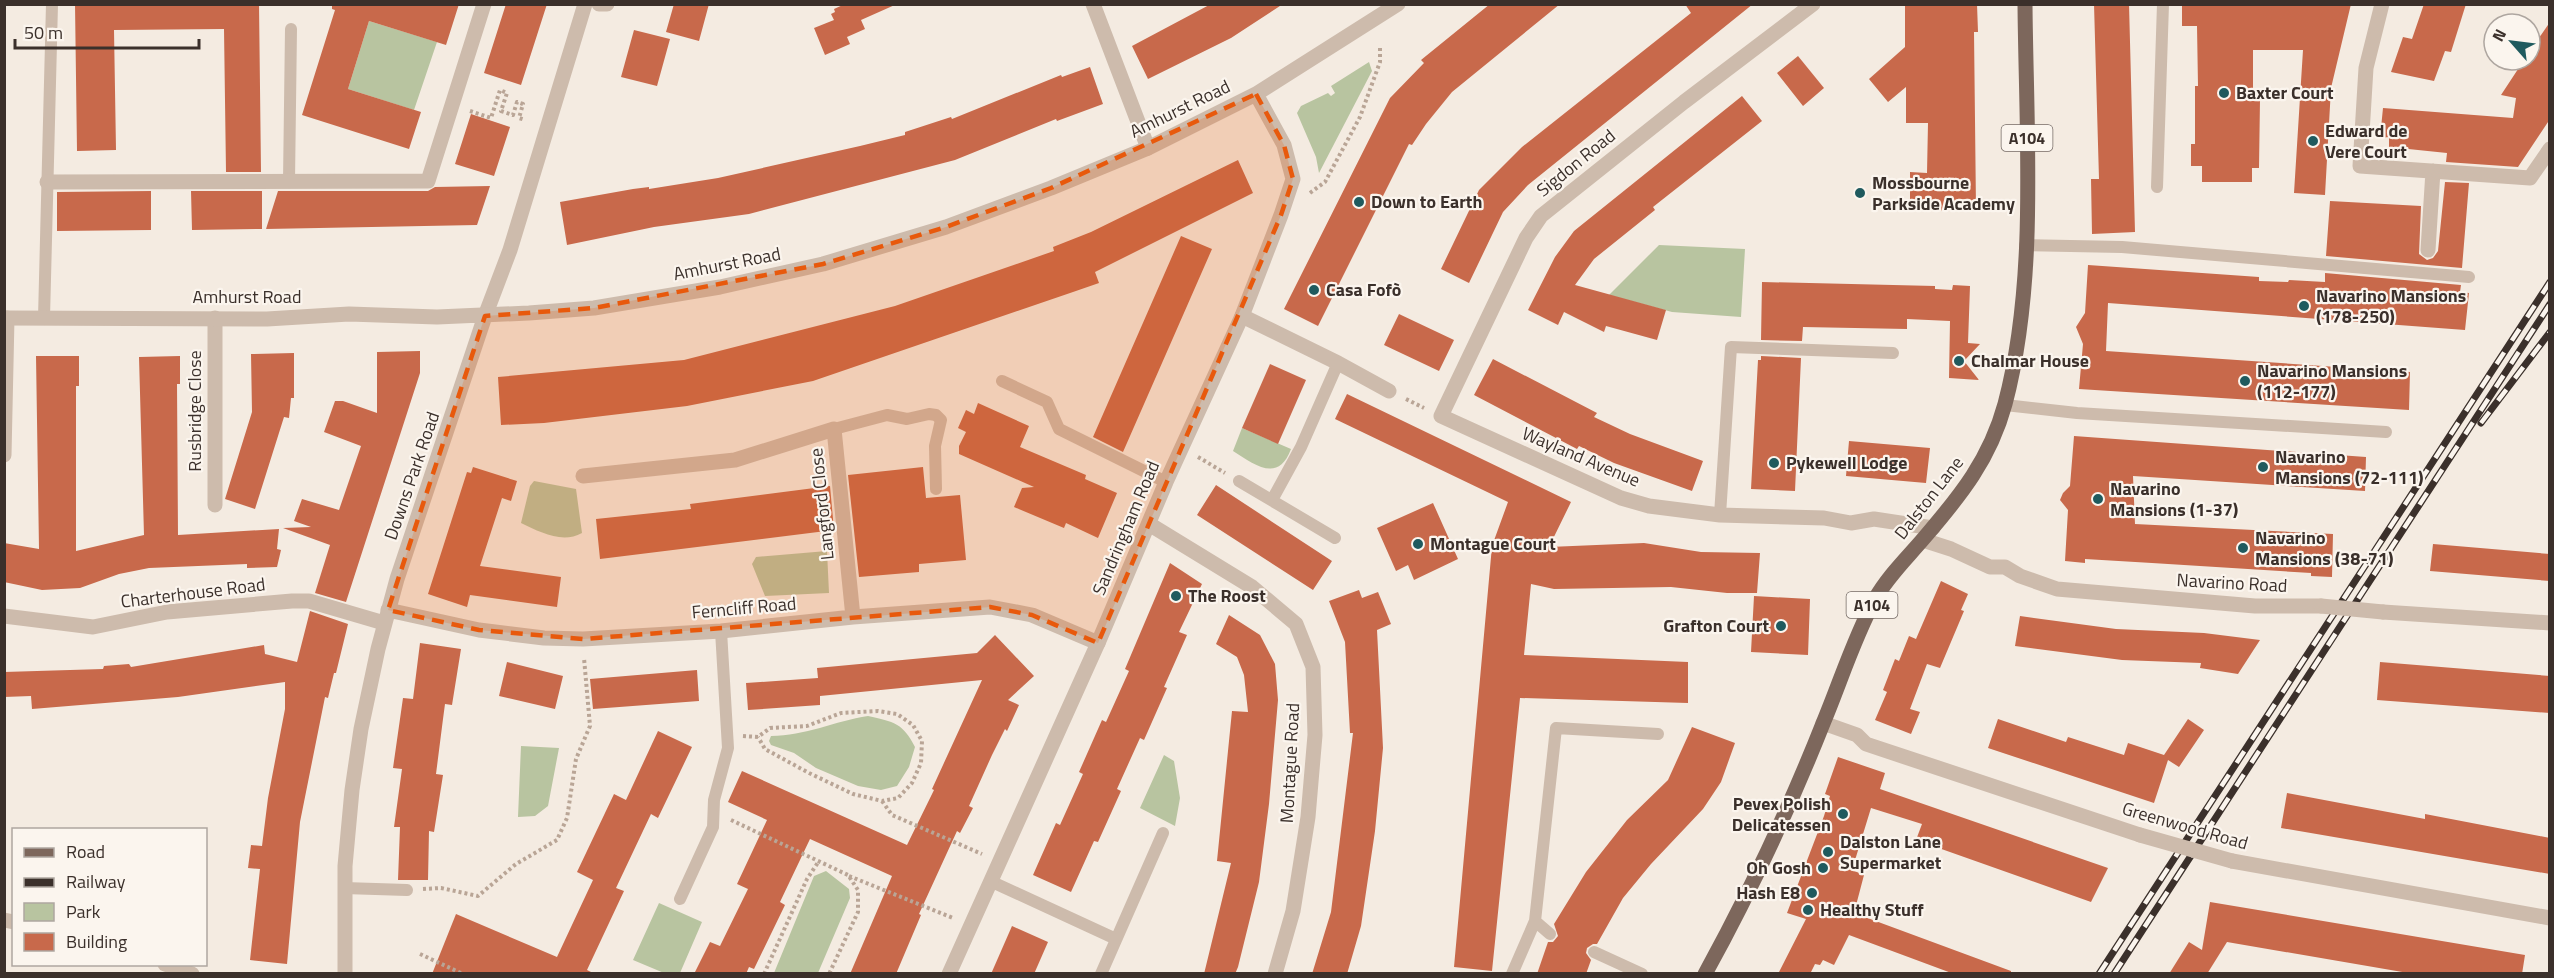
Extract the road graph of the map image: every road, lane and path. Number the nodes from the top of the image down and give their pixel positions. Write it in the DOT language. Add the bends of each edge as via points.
graph roads {
  1 [pos="52,4"];
  2 [pos="484,4"];
  3 [pos="585,4"];
  4 [pos="599,4"];
  5 [pos="608,4"];
  6 [pos="1093,4"];
  7 [pos="1398,4"];
  8 [pos="1813,4"];
  9 [pos="2025,4"];
  10 [pos="2163,4"];
  11 [pos="2382,4"];
  12 [pos="291,29"];
  13 [pos="1380,46"];
  14 [pos="1256,94"];
  15 [pos="453,105"];
  16 [pos="525,120"];
  17 [pos="1148,148"];
  18 [pos="2550,149"];
  19 [pos="2433,171"];
  20 [pos="289,181"];
  21 [pos="47,182"];
  22 [pos="2157,187"];
  23 [pos="1307,196"];
  24 [pos="2025,245"];
  25 [pos="2428,250"];
  26 [pos="2469,277"];
  27 [pos="485,316"];
  28 [pos="1242,316"];
  29 [pos="6,318"];
  30 [pos="44,318"];
  31 [pos="215,318"];
  32 [pos="1893,353"];
  33 [pos="1338,363"];
  34 [pos="1002,381"];
  35 [pos="1389,391"];
  36 [pos="2005,405"];
  37 [pos="1441,416"];
  38 [pos="834,429"];
  39 [pos="2386,432"];
  40 [pos="1181,448"];
  41 [pos="4,455"];
  42 [pos="583,476"];
  43 [pos="1239,481"];
  44 [pos="1166,482"];
  45 [pos="936,489"];
  46 [pos="1272,500"];
  47 [pos="214,505"];
  48 [pos="1720,515"];
  49 [pos="1149,524"];
  50 [pos="1928,534"];
  51 [pos="1335,538"];
  52 [pos="4,616"];
  53 [pos="386,617"];
  54 [pos="853,617"];
  55 [pos="2550,623"];
  56 [pos="721,630"];
  57 [pos="583,639"];
  58 [pos="1098,644"];
  59 [pos="1823,723"];
  60 [pos="1658,734"];
  61 [pos="727,735"];
  62 [pos="758,737"];
  63 [pos="882,801"];
  64 [pos="714,812"];
  65 [pos="1163,833"];
  66 [pos="819,861"];
  67 [pos="999,861"];
  68 [pos="848,876"];
  69 [pos="990,881"];
  70 [pos="344,888"];
  71 [pos="407,890"];
  72 [pos="680,899"];
  73 [pos="2550,918"];
  74 [pos="1535,921"];
  75 [pos="971,925"];
  76 [pos="1550,934"];
  77 [pos="1116,939"];
  78 [pos="1594,952"];
  79 [pos="420,954"];
  80 [pos="170,966"];
  81 [pos="192,974"];
  82 [pos="345,974"];
  83 [pos="463,974"];
  84 [pos="764,974"];
  85 [pos="829,974"];
  86 [pos="949,974"];
  87 [pos="1101,974"];
  88 [pos="1275,974"];
  89 [pos="1512,974"];
  90 [pos="1642,974"];
  91 [pos="1705,974"];
  1 -- 21 [label="lane"];
  2 -- 15 [label="street"];
  3 -- 27 [label="street, Downs Park Road" via="510,250"];
  4 -- 5 [label="street"];
  6 -- 17 [label="street"];
  7 -- 14 [label="street, Amhurst Road"];
  8 -- 37 [label="street, Sigdon Road" via="1541,216 1526,238"];
  9 -- 24 [label="main road, Dalston Lane / A104"];
  10 -- 22 [label="lane"];
  11 -- 19 [label="street" via="2366,68 2360,166"];
  12 -- 20 [label="lane"];
  13 -- 23 [label="path" via="1380,62 1360,117 1325,182"];
  14 -- 17 [label="street, Amhurst Road"];
  14 -- 28 [label="street, Sandringham Road" via="1284,145 1293,179"];
  15 -- 16 [label="path" via="491,118 500,90 507,93 501,111 513,115 518,102 523,104 519,118"];
  15 -- 20 [label="street" via="428,181"];
  17 -- 27 [label="street, Amhurst Road" via="946,227 823,264 720,287 594,308"];
  18 -- 19 [label="street" via="2530,178"];
  19 -- 25 [label="street"];
  20 -- 21 [label="street"];
  21 -- 30 [label="lane"];
  24 -- 26 [label="lane" via="2122,247"];
  24 -- 36 [label="main road, Dalston Lane / A104" via="2016,355"];
  27 -- 31 [label="street, Amhurst Road" via="349,314"];
  27 -- 53 [label="street, Downs Park Road"];
  28 -- 33 [label="street"];
  28 -- 40 [label="street, Sandringham Road"];
  29 -- 30 [label="street, Amhurst Road"];
  29 -- 41 [label="street"];
  30 -- 31 [label="street, Amhurst Road"];
  31 -- 47 [label="street, Rusbridge Close"];
  32 -- 48 [label="lane" via="1731,348"];
  33 -- 35 [label="street"];
  33 -- 46 [label="lane" via="1301,447"];
  34 -- 44 [label="lane" via="1047,402 1059,429"];
  35 -- 37 [label="path"];
  36 -- 39 [label="lane"];
  36 -- 50 [label="main road, Dalston Lane / A104" via="1971,482"];
  37 -- 48 [label="street, Wayland Avenue" via="1621,498 1649,506"];
  38 -- 42 [label="street, Langford Close" via="735,460"];
  38 -- 45 [label="lane" via="887,415 907,419 936,415 941,420 935,446"];
  38 -- 54 [label="street, Langford Close"];
  40 -- 43 [label="path"];
  40 -- 44 [label="street, Sandringham Road"];
  43 -- 46 [label="lane"];
  44 -- 49 [label="street, Sandringham Road"];
  46 -- 51 [label="lane"];
  48 -- 50 [label="street, Wayland Avenue" via="1824,518 1851,523 1874,519"];
  49 -- 58 [label="street, Sandringham Road"];
  49 -- 88 [label="street, Montague Road" via="1252,587 1296,624 1313,667 1315,735 1308,817 1293,911"];
  50 -- 55 [label="street, Navarino Road, bridge" via="1990,567 2005,567 2057,589 2255,606 2321,606"];
  50 -- 59 [label="main road, Dalston Lane / A104" via="1889,576 1875,599"];
  52 -- 53 [label="street, Charterhouse Road" via="93,627 167,612 309,601"];
  53 -- 57 [label="street, Ferncliff Road" via="544,638"];
  53 -- 70 [label="street, Downs Park Road" via="353,780"];
  54 -- 56 [label="street, Ferncliff Road"];
  54 -- 58 [label="street, Ferncliff Road" via="1000,608 1032,615"];
  56 -- 57 [label="street, Ferncliff Road"];
  56 -- 61 [label="lane"];
  57 -- 71 [label="path" via="590,726 576,759 567,818 557,840 516,864 478,896 441,888"];
  58 -- 67 [label="street, Sandringham Road"];
  59 -- 73 [label="street, Greenwood Road, bridge" via="1857,735 1866,744 2140,835 2232,861"];
  59 -- 91 [label="main road, Dalston Lane / A104" via="1743,906"];
  60 -- 74 [label="lane" via="1556,728"];
  61 -- 62 [label="path"];
  61 -- 64 [label="lane" via="728,748"];
  62 -- 63 [label="path" via="765,749 809,773 853,794"];
  62 -- 63 [label="path" via="770,728 807,726 841,713 897,714 913,725 922,741 921,763 912,783 898,798"];
  63 -- 67 [label="path" via="892,815"];
  64 -- 66 [label="path"];
  64 -- 72 [label="lane" via="713,827"];
  65 -- 77 [label="lane"];
  66 -- 68 [label="path"];
  66 -- 84 [label="path"];
  67 -- 69 [label="street, Sandringham Road"];
  68 -- 75 [label="path"];
  68 -- 85 [label="path" via="858,890 858,912"];
  69 -- 75 [label="street, Sandringham Road"];
  69 -- 77 [label="lane"];
  70 -- 71 [label="lane"];
  70 -- 82 [label="street, Downs Park Road"];
  74 -- 76 [label="lane"];
  74 -- 89 [label="lane"];
  75 -- 86 [label="street, Sandringham Road"];
  77 -- 87 [label="lane"];
  78 -- 90 [label="lane"];
  79 -- 83 [label="path"];
  80 -- 81 [label="street"];
}
